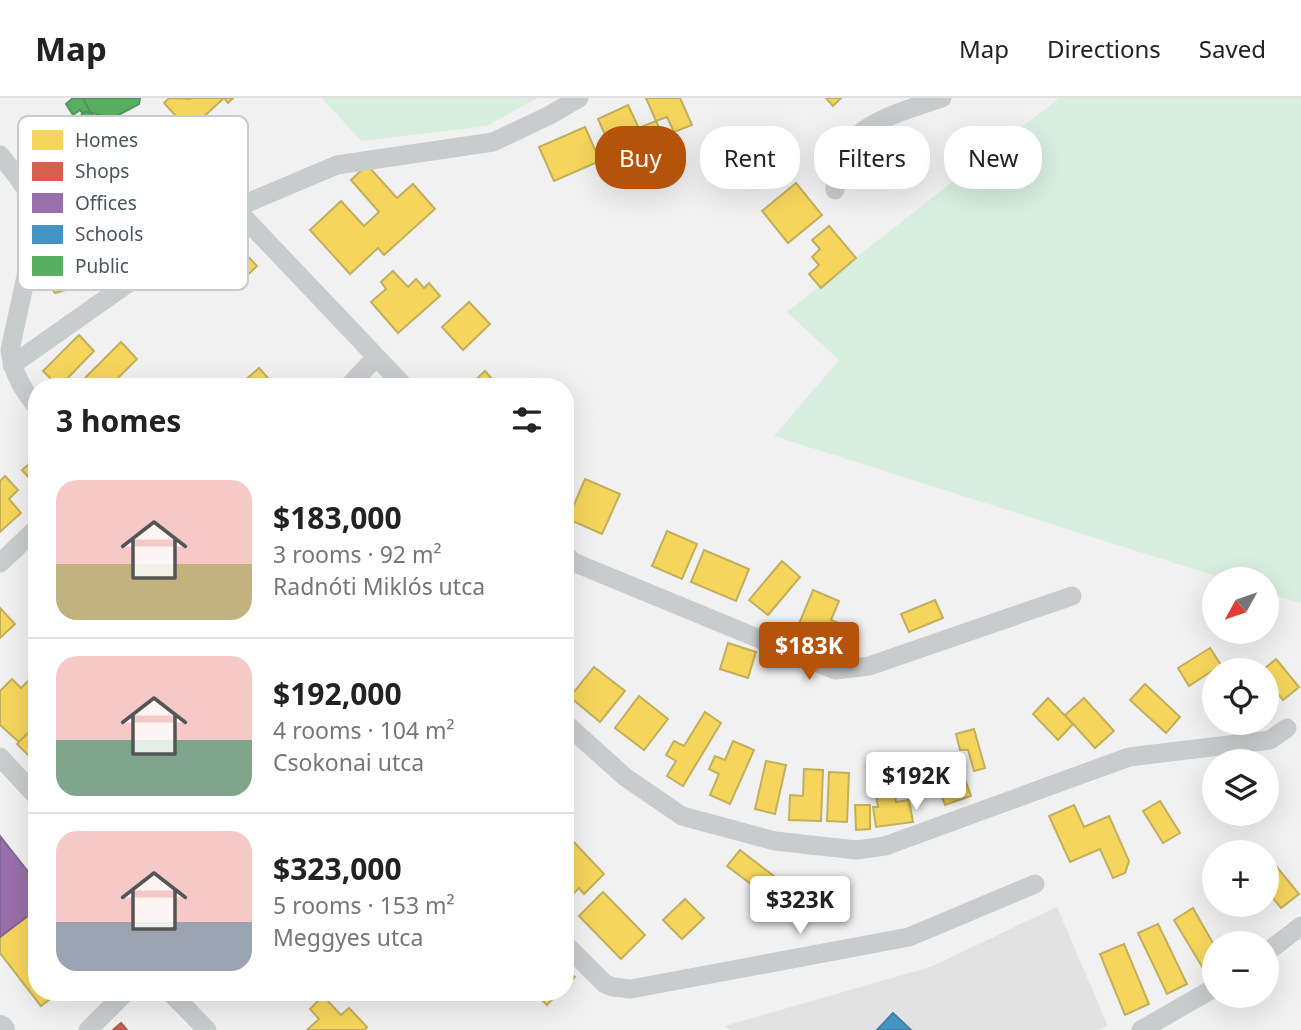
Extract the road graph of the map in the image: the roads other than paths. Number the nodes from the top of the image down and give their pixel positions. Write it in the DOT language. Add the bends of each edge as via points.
graph roads {
  1 [pos="579,98"];
  2 [pos="942,98"];
  3 [pos="0,155"];
  4 [pos="18,177"];
  5 [pos="835,190"];
  6 [pos="248,203"];
  7 [pos="248,222"];
  8 [pos="23,290"];
  9 [pos="119,290"];
  10 [pos="376,357"];
  11 [pos="12,365"];
  12 [pos="356,378"];
  13 [pos="396,378"];
  14 [pos="28,396"];
  15 [pos="28,537"];
  16 [pos="0,563"];
  17 [pos="574,564"];
  18 [pos="1072,596"];
  19 [pos="1287,728"];
  20 [pos="574,731"];
  21 [pos="0,757"];
  22 [pos="28,787"];
  23 [pos="1035,884"];
  24 [pos="1301,926"];
  25 [pos="1279,943"];
  26 [pos="574,953"];
  27 [pos="1202,995"];
  28 [pos="117,1001"];
  29 [pos="179,1001"];
  30 [pos="88,1030"];
  31 [pos="207,1030"];
  32 [pos="1141,1030"];
  1 -- 6 [label="street" via="493,142 337,165"];
  2 -- 5 [label="street" via="880,119 850,143 834,173"];
  3 -- 4 [label="street"];
  7 -- 10 [label="street"];
  8 -- 11 [label="street" via="10,350"];
  9 -- 11 [label="street"];
  10 -- 12 [label="street"];
  10 -- 13 [label="street"];
  11 -- 14 [label="street"];
  15 -- 16 [label="street"];
  17 -- 18 [label="street" via="835,670 869,666"];
  19 -- 20 [label="street" via="1270,740 1129,757 885,846 856,850 775,841 682,816 634,784"];
  21 -- 22 [label="street"];
  23 -- 26 [label="street" via="909,937 631,989 605,984"];
  24 -- 25 [label="street"];
  27 -- 32 [label="street"];
  28 -- 30 [label="street"];
  29 -- 31 [label="street"];
}
